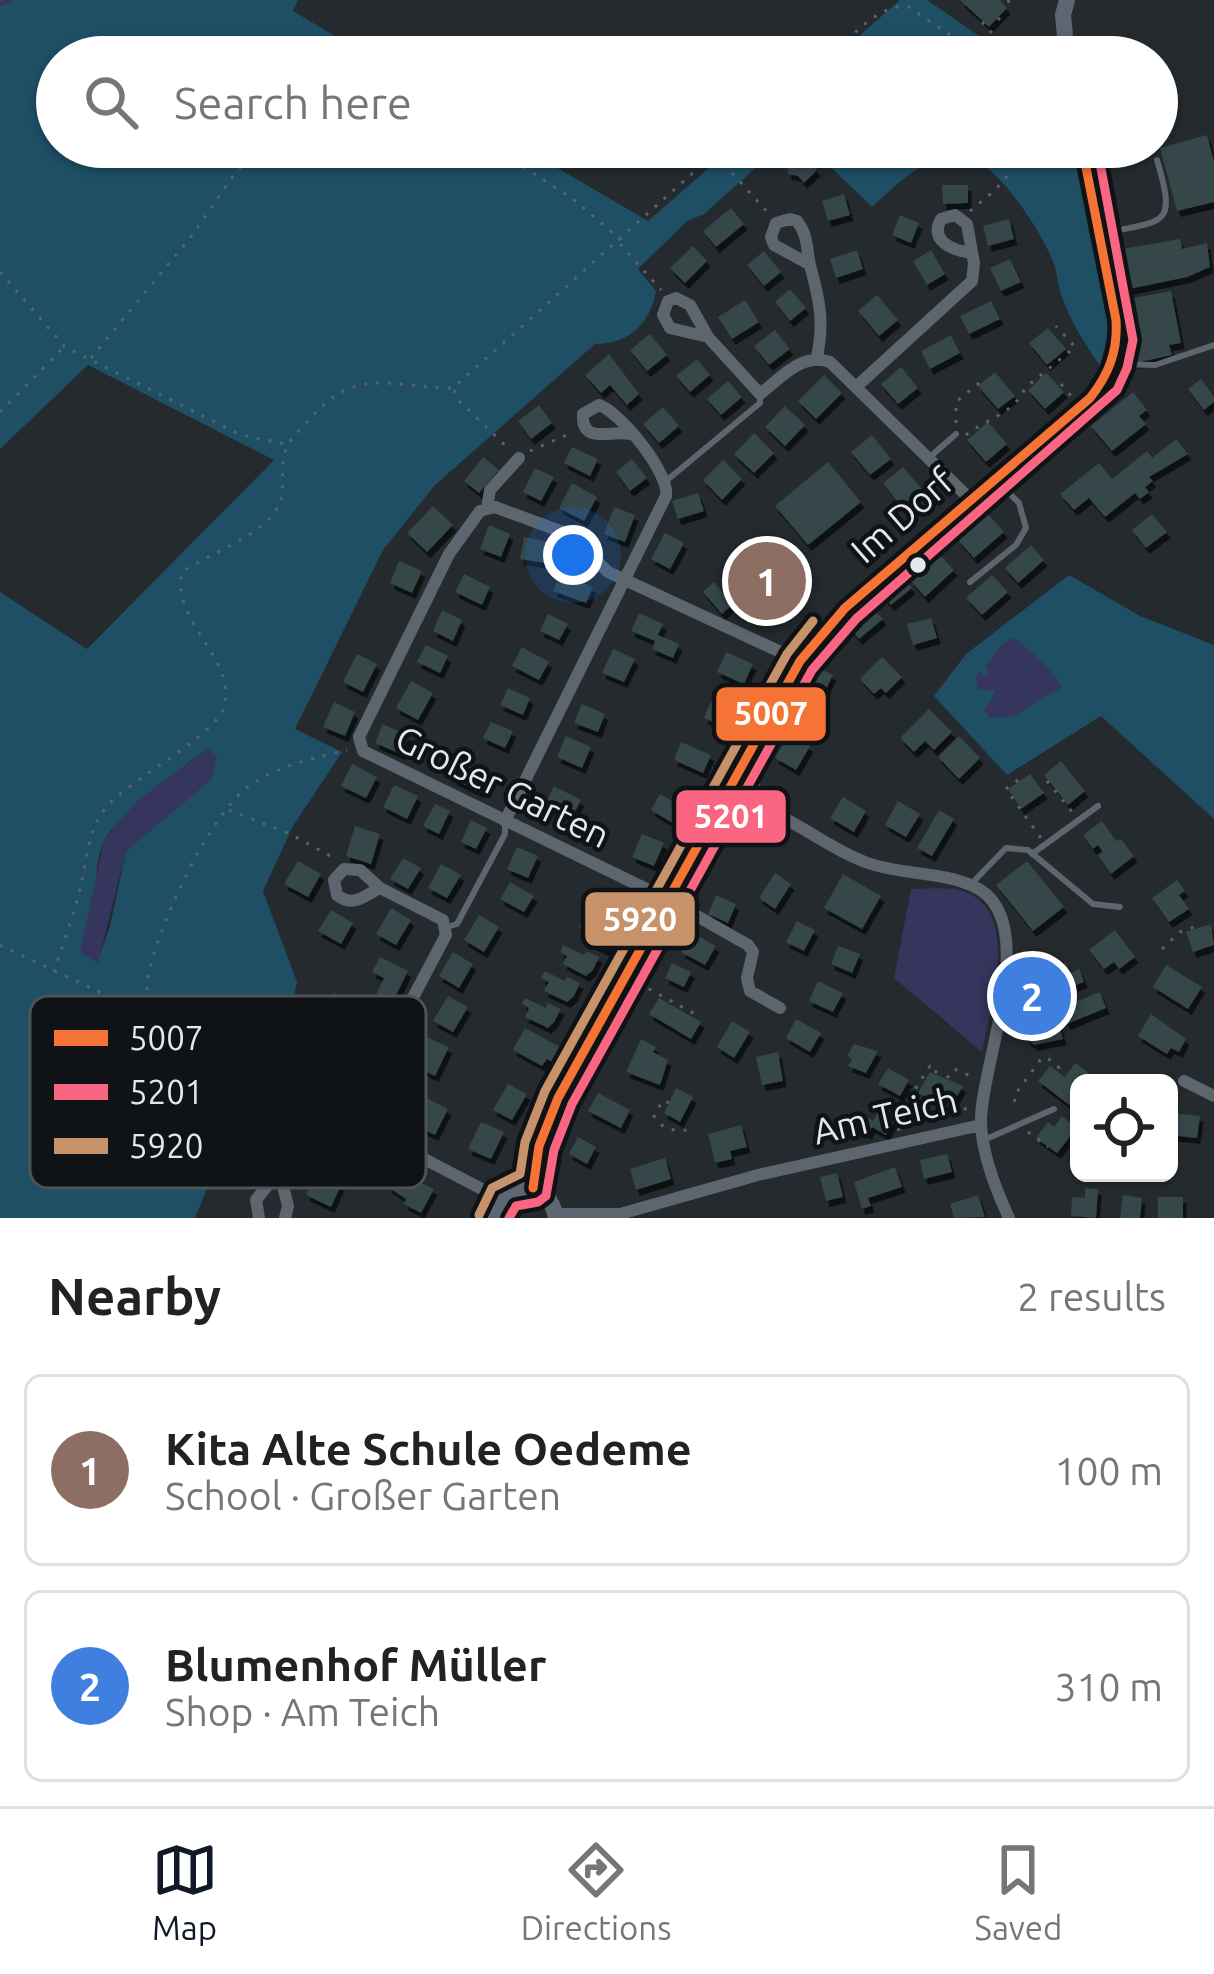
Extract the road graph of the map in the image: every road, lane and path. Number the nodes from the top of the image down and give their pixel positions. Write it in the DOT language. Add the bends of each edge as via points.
graph roads {
  1 [pos="1008,0"];
  2 [pos="1067,0"];
  3 [pos="1011,7"];
  4 [pos="982,22"];
  5 [pos="993,34"];
  6 [pos="854,36"];
  7 [pos="951,36"];
  8 [pos="1064,36"];
  9 [pos="241,168"];
  10 [pos="525,168"];
  11 [pos="699,168"];
  12 [pos="728,168"];
  13 [pos="1012,168"];
  14 [pos="1086,168"];
  15 [pos="1159,168"];
  16 [pos="962,218"];
  17 [pos="776,224"];
  18 [pos="1099,235"];
  19 [pos="620,241"];
  20 [pos="971,253"];
  21 [pos="809,264"];
  22 [pos="0,272"];
  23 [pos="668,301"];
  24 [pos="1056,326"];
  25 [pos="708,337"];
  26 [pos="1214,345"];
  27 [pos="65,347"];
  28 [pos="817,357"];
  29 [pos="90,360"];
  30 [pos="1113,363"];
  31 [pos="1048,369"];
  32 [pos="1053,376"];
  33 [pos="985,378"];
  34 [pos="856,387"];
  35 [pos="453,388"];
  36 [pos="760,394"];
  37 [pos="0,412"];
  38 [pos="584,427"];
  39 [pos="629,434"];
  40 [pos="956,434"];
  41 [pos="287,445"];
  42 [pos="518,458"];
  43 [pos="928,458"];
  44 [pos="995,478"];
  45 [pos="666,481"];
  46 [pos="970,500"];
  47 [pos="487,508"];
  48 [pos="623,579"];
  49 [pos="970,582"];
  50 [pos="800,662"];
  51 [pos="360,745"];
  52 [pos="746,761"];
  53 [pos="1018,780"];
  54 [pos="1047,781"];
  55 [pos="722,804"];
  56 [pos="1098,806"];
  57 [pos="227,809"];
  58 [pos="773,811"];
  59 [pos="1079,820"];
  60 [pos="506,821"];
  61 [pos="1046,844"];
  62 [pos="1032,854"];
  63 [pos="344,869"];
  64 [pos="970,885"];
  65 [pos="380,888"];
  66 [pos="669,900"];
  67 [pos="1120,907"];
  68 [pos="1196,927"];
  69 [pos="447,928"];
  70 [pos="0,945"];
  71 [pos="1162,949"];
  72 [pos="54,972"];
  73 [pos="626,976"];
  74 [pos="107,996"];
  75 [pos="147,996"];
  76 [pos="413,996"];
  77 [pos="780,1008"];
  78 [pos="693,1018"];
  79 [pos="1067,1074"];
  80 [pos="935,1075"];
  81 [pos="947,1078"];
  82 [pos="1184,1081"];
  83 [pos="985,1083"];
  84 [pos="1214,1096"];
  85 [pos="669,1102"];
  86 [pos="1015,1102"];
  87 [pos="947,1105"];
  88 [pos="1054,1108"];
  89 [pos="982,1109"];
  90 [pos="1022,1127"];
  91 [pos="691,1130"];
  92 [pos="982,1132"];
  93 [pos="901,1145"];
  94 [pos="1048,1147"];
  95 [pos="426,1160"];
  96 [pos="266,1188"];
  97 [pos="284,1188"];
  98 [pos="533,1188"];
  99 [pos="501,1199"];
  100 [pos="556,1216"];
  101 [pos="259,1218"];
  102 [pos="285,1218"];
  103 [pos="494,1218"];
  104 [pos="1009,1218"];
  1 -- 3 [label="path"];
  2 -- 8 [label="street"];
  4 -- 5 [label="path"];
  6 -- 7 [label="path" via="897,5"];
  9 -- 29 [label="path"];
  10 -- 19 [label="path"];
  11 -- 19 [label="path"];
  12 -- 17 [label="path"];
  13 -- 16 [label="path"];
  14 -- 18 [label="street"];
  15 -- 18 [label="lane" via="1168,198 1163,216"];
  16 -- 20 [label="street"];
  16 -- 20 [label="street" via="948,215 936,230 944,245"];
  17 -- 21 [label="street" via="775,245"];
  17 -- 21 [label="street" via="790,219 803,227"];
  18 -- 30 [label="street" via="1116,320"];
  19 -- 23 [label="path"];
  19 -- 35 [label="path"];
  20 -- 34 [label="street" via="974,274 964,290"];
  21 -- 28 [label="street" via="824,325"];
  22 -- 27 [label="path"];
  23 -- 25 [label="street" via="690,305"];
  23 -- 25 [label="street" via="663,315 670,328"];
  24 -- 31 [label="path" via="1075,347"];
  25 -- 36 [label="street"];
  26 -- 30 [label="lane" via="1155,364"];
  27 -- 29 [label="path"];
  27 -- 37 [label="path"];
  28 -- 34 [label="street"];
  28 -- 36 [label="street"];
  29 -- 41 [label="path" via="241,435"];
  30 -- 44 [label="street, Im Dorf" via="1090,398"];
  31 -- 32 [label="path"];
  31 -- 40 [label="path" via="998,417"];
  33 -- 40 [label="path" via="956,402"];
  34 -- 43 [label="street"];
  35 -- 41 [label="path" via="390,380 352,385 322,404"];
  35 -- 42 [label="path"];
  36 -- 45 [label="lane" via="760,403"];
  38 -- 39 [label="street" via="602,436"];
  38 -- 39 [label="street" via="584,414 599,405"];
  38 -- 42 [label="path"];
  39 -- 45 [label="street"];
  40 -- 43 [label="lane"];
  41 -- 72 [label="path" via="276,511 182,572 184,611 227,688 223,713 92,824"];
  42 -- 47 [label="street, Großer Garten" via="490,490"];
  43 -- 46 [label="street"];
  44 -- 46 [label="street, Im Dorf"];
  44 -- 49 [label="lane" via="1019,503 1027,528"];
  45 -- 48 [label="street" via="666,496"];
  46 -- 50 [label="street, Im Dorf" via="845,608"];
  47 -- 48 [label="street" via="571,535"];
  47 -- 51 [label="street, Großer Garten" via="449,554"];
  48 -- 50 [label="street"];
  48 -- 60 [label="street"];
  50 -- 52 [label="street, Im Dorf"];
  51 -- 57 [label="path" via="272,772"];
  51 -- 60 [label="street, Großer Garten"];
  52 -- 55 [label="street, Im Dorf"];
  52 -- 58 [label="street"];
  53 -- 61 [label="path" via="1006,789"];
  54 -- 59 [label="path"];
  55 -- 58 [label="street"];
  55 -- 66 [label="street, Im Dorf"];
  56 -- 59 [label="lane"];
  57 -- 63 [label="path" via="290,834"];
  57 -- 75 [label="path" via="177,892"];
  58 -- 64 [label="street" via="870,864"];
  59 -- 61 [label="lane"];
  60 -- 66 [label="street, Großer Garten"];
  60 -- 69 [label="lane" via="458,924"];
  61 -- 62 [label="lane"];
  62 -- 64 [label="lane" via="1006,848"];
  62 -- 67 [label="lane" via="1094,904"];
  63 -- 65 [label="street" via="360,870"];
  63 -- 65 [label="street" via="334,887 344,901"];
  64 -- 83 [label="street, Am Teich" via="997,907 1006,934 1007,971"];
  65 -- 69 [label="street"];
  66 -- 73 [label="street, Im Dorf"];
  66 -- 77 [label="street, Großer Garten" via="748,945 749,992"];
  68 -- 71 [label="path"];
  69 -- 76 [label="street"];
  70 -- 72 [label="path"];
  72 -- 74 [label="path"];
  73 -- 78 [label="path"];
  73 -- 98 [label="street, Im Dorf" via="546,1124"];
  79 -- 86 [label="path" via="1041,1059"];
  80 -- 93 [label="path" via="930,1066 897,1118"];
  81 -- 83 [label="path" via="954,1069"];
  82 -- 84 [label="street"];
  83 -- 89 [label="street, Am Teich"];
  85 -- 91 [label="path" via="654,1116 659,1124"];
  87 -- 89 [label="path"];
  88 -- 92 [label="lane"];
  89 -- 92 [label="street, Am Teich"];
  90 -- 94 [label="path"];
  92 -- 93 [label="street, Am Teich"];
  92 -- 104 [label="street"];
  93 -- 100 [label="street, Am Teich" via="620,1214"];
  95 -- 99 [label="street"];
  96 -- 101 [label="street" via="256,1200"];
  97 -- 102 [label="street"];
  98 -- 99 [label="street"];
  98 -- 100 [label="street"];
  99 -- 103 [label="street"];
}
